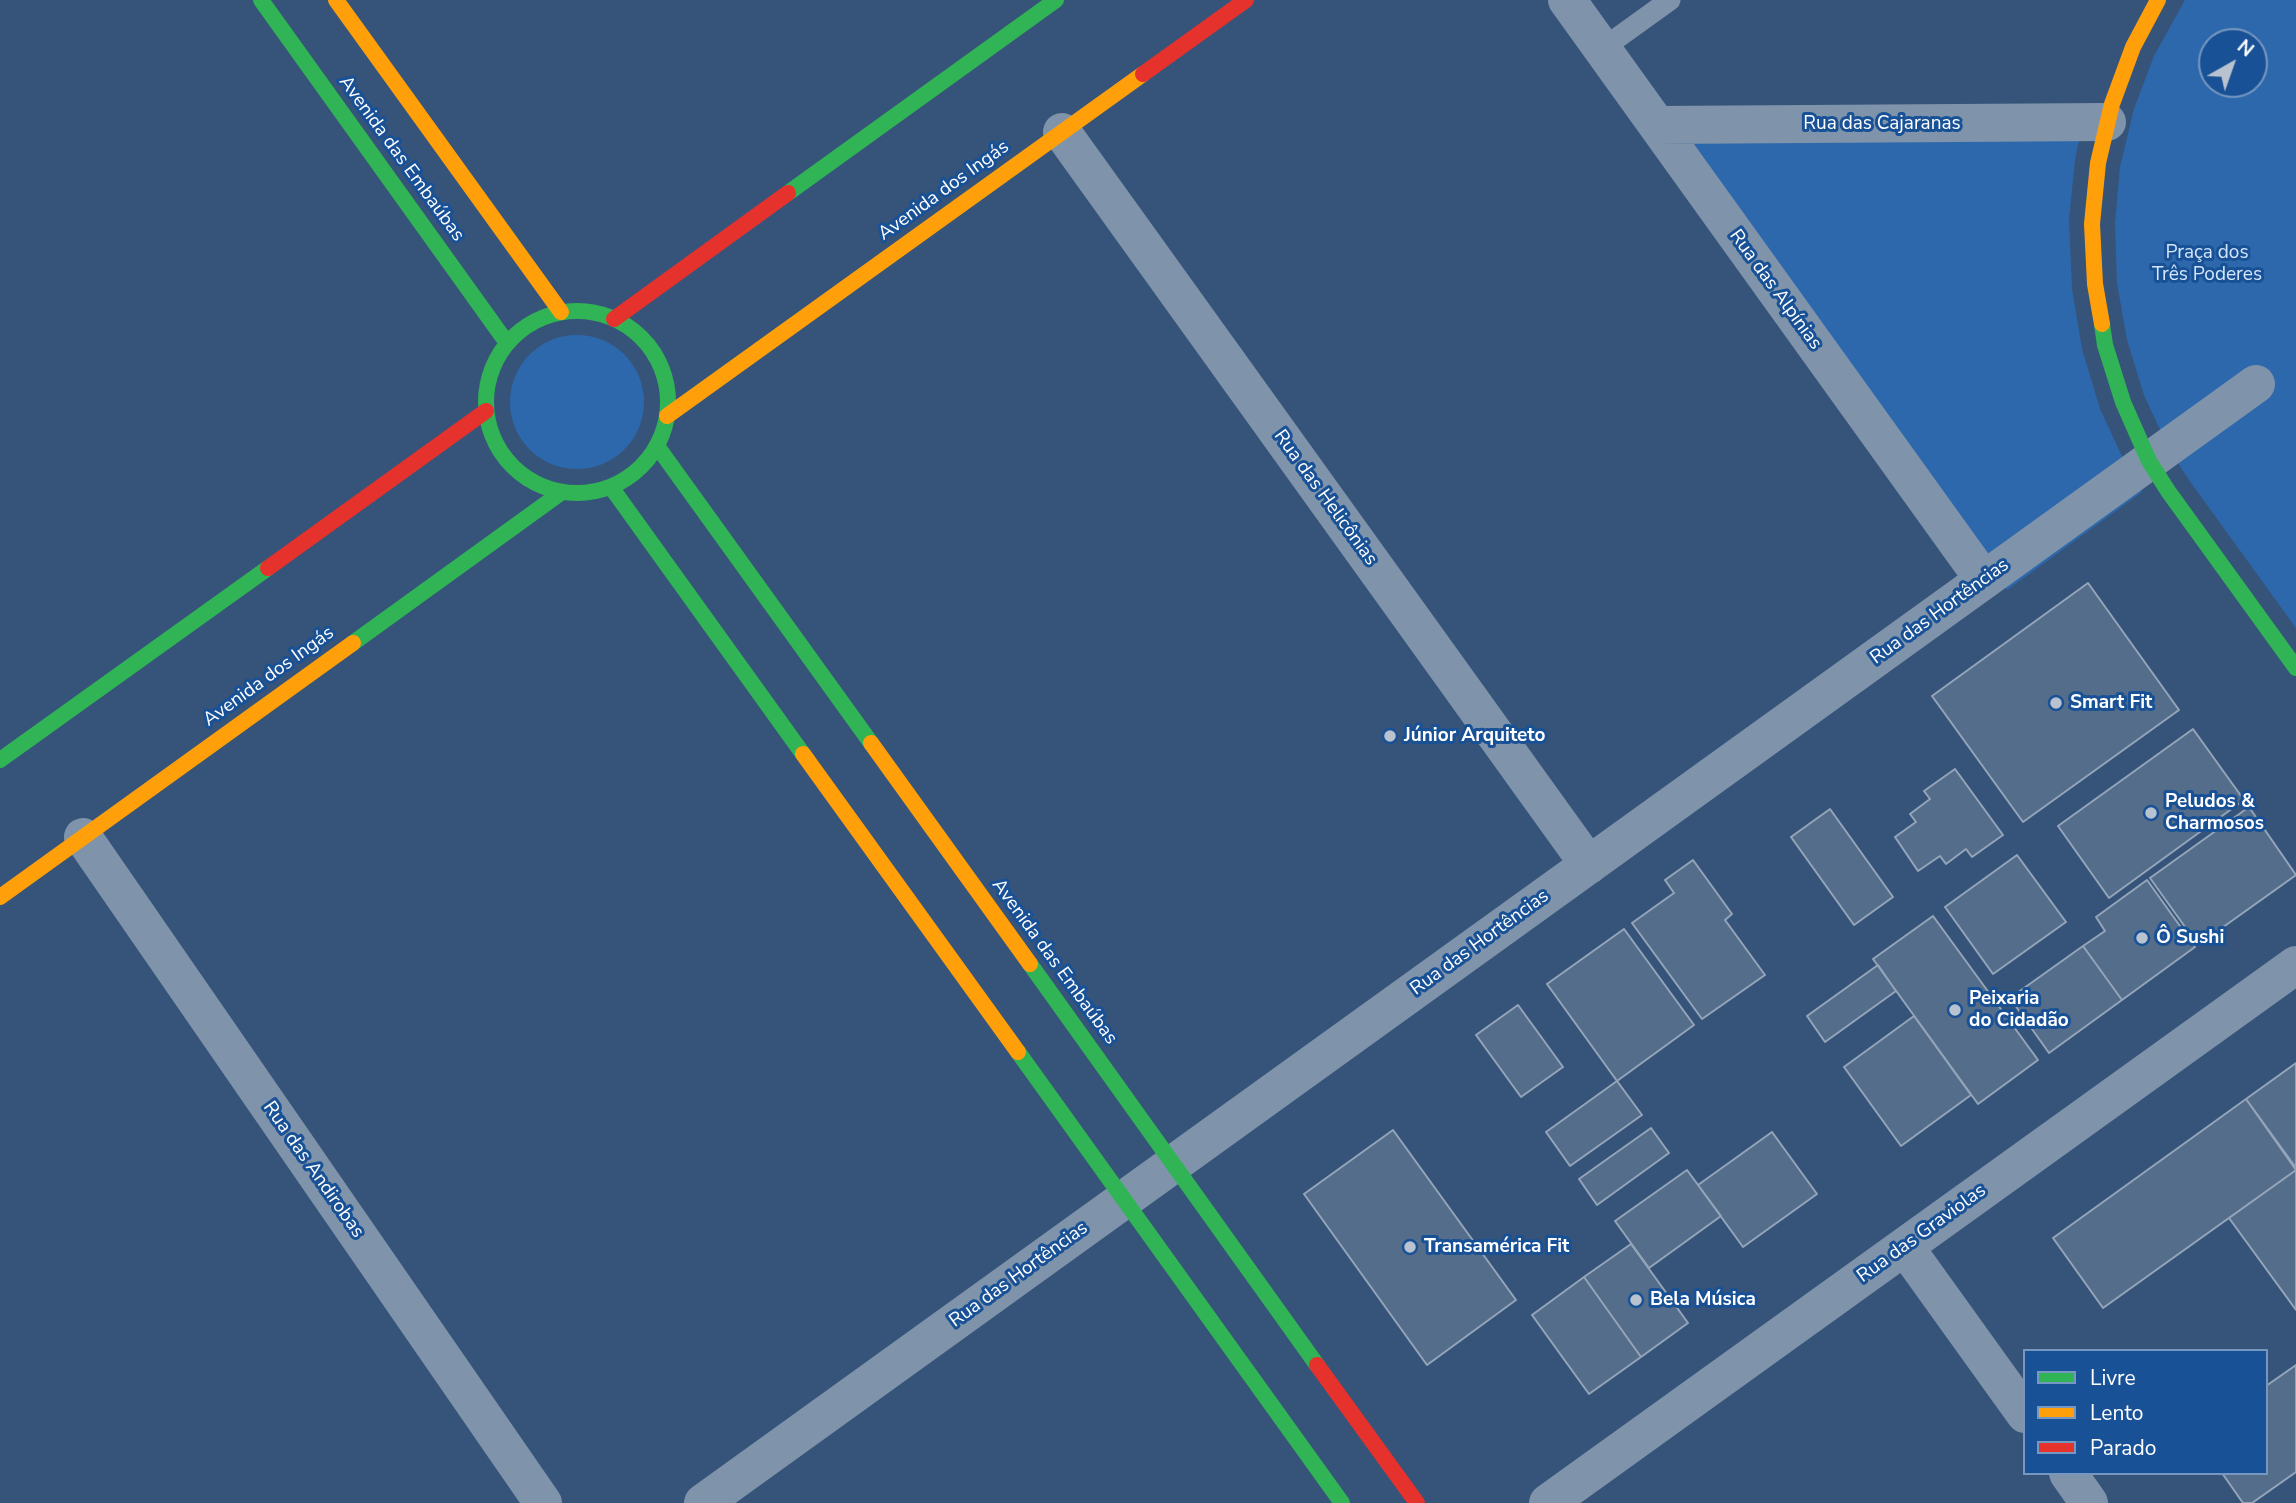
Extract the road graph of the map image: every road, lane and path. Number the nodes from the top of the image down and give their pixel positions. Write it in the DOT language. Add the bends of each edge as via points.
graph roads {
  1 [pos="261,0"];
  2 [pos="336,0"];
  3 [pos="1056,0"];
  4 [pos="1246,0"];
  5 [pos="1567,0"];
  6 [pos="1670,0"];
  7 [pos="2158,0"];
  8 [pos="1602,49"];
  9 [pos="2107,122"];
  10 [pos="1657,125"];
  11 [pos="1062,132"];
  12 [pos="561,312"];
  13 [pos="614,319"];
  14 [pos="507,343"];
  15 [pos="2256,384"];
  16 [pos="486,411"];
  17 [pos="667,416"];
  18 [pos="657,446"];
  19 [pos="2150,461"];
  20 [pos="611,487"];
  21 [pos="562,492"];
  22 [pos="1984,580"];
  23 [pos="2296,668"];
  24 [pos="5,747"];
  25 [pos="83,837"];
  26 [pos="1589,865"];
  27 [pos="0,897"];
  28 [pos="2296,965"];
  29 [pos="1174,1164"];
  30 [pos="1124,1200"];
  31 [pos="1905,1247"];
  32 [pos="2023,1411"];
  33 [pos="2069,1475"];
  34 [pos="542,1503"];
  35 [pos="703,1503"];
  36 [pos="1342,1503"];
  37 [pos="1417,1503"];
  38 [pos="1549,1503"];
  39 [pos="2089,1503"];
  1 -- 14 [label="street, Avenida das Embaúbas"];
  2 -- 12 [label="street, Avenida das Embaúbas"];
  3 -- 13 [label="street"];
  4 -- 11 [label="street, Avenida dos Ingás"];
  5 -- 8 [label="street, Rua das Alpínias"];
  6 -- 8 [label="lane"];
  7 -- 9 [label="street" via="2133,47"];
  8 -- 10 [label="street, Rua das Alpínias"];
  9 -- 10 [label="street, Rua das Cajaranas"];
  9 -- 19 [label="street" via="2092,224 2095,284 2115,379"];
  10 -- 22 [label="street, Rua das Alpínias"];
  11 -- 17 [label="street, Avenida dos Ingás"];
  11 -- 26 [label="street, Rua das Helicônias"];
  12 -- 13 [label="street" via="587,311"];
  12 -- 14 [label="street" via="538,318"];
  13 -- 17 [label="street" via="631,328 660,364 667,386"];
  14 -- 16 [label="street" via="489,373"];
  15 -- 19 [label="street, Rua das Hortências"];
  16 -- 21 [label="street" via="496,446 512,467 532,482"];
  16 -- 24 [label="street"];
  17 -- 18 [label="street"];
  18 -- 20 [label="street" via="640,469"];
  18 -- 29 [label="street, Avenida das Embaúbas"];
  19 -- 22 [label="street, Rua das Hortências"];
  19 -- 23 [label="street"];
  20 -- 21 [label="street" via="578,494"];
  20 -- 30 [label="street"];
  21 -- 25 [label="street, Avenida dos Ingás"];
  22 -- 26 [label="street, Rua das Hortências"];
  25 -- 27 [label="street, Avenida dos Ingás"];
  25 -- 34 [label="street, Rua das Andirobas"];
  26 -- 29 [label="street, Rua das Hortências"];
  28 -- 31 [label="street, Rua das Graviolas"];
  29 -- 30 [label="street, Rua das Hortências"];
  29 -- 37 [label="street, Avenida das Embaúbas"];
  30 -- 35 [label="street, Rua das Hortências"];
  30 -- 36 [label="street"];
  31 -- 32 [label="street"];
  31 -- 38 [label="street, Rua das Graviolas"];
  33 -- 39 [label="street"];
}
